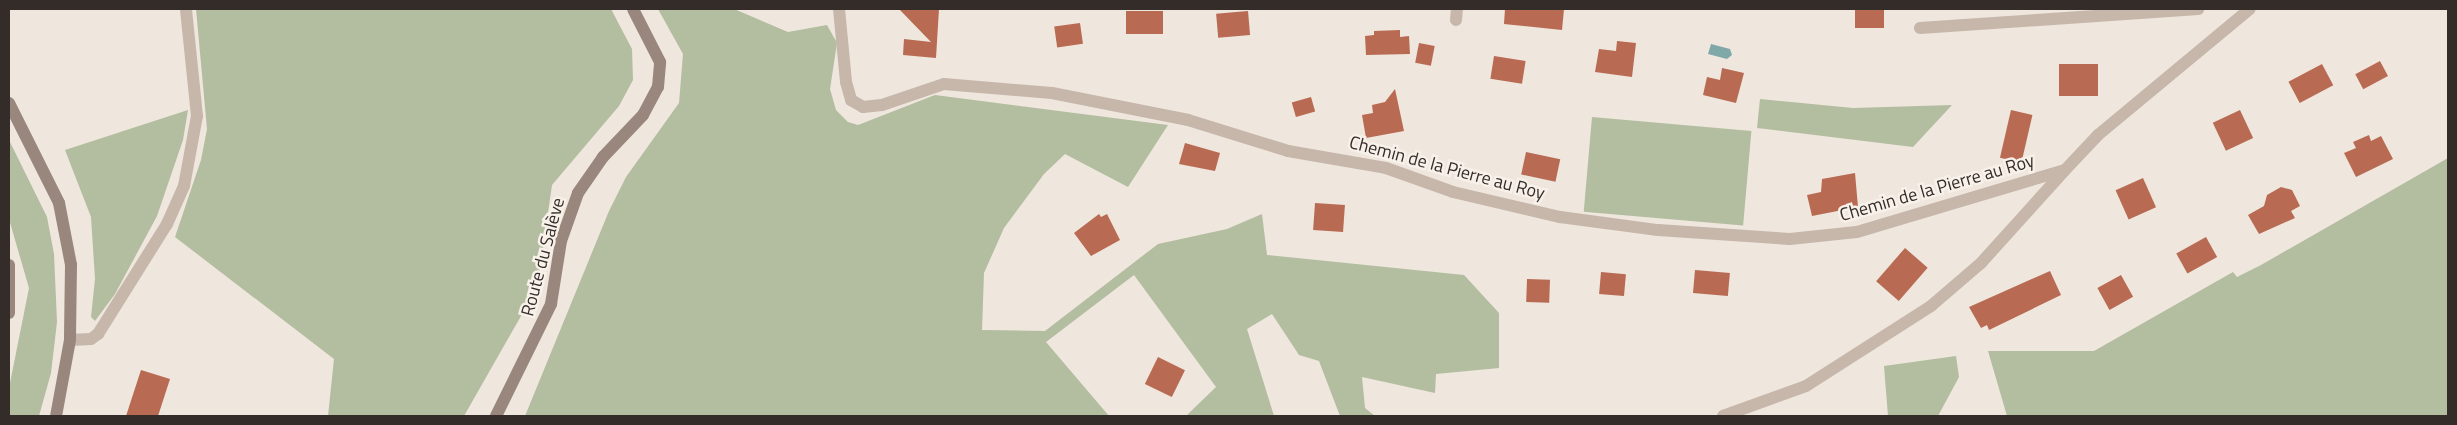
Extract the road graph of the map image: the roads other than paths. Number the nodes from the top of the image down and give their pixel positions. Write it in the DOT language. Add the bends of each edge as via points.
graph roads {
  1 [pos="186,9"];
  2 [pos="634,9"];
  3 [pos="839,9"];
  4 [pos="2198,9"];
  5 [pos="2250,9"];
  6 [pos="1920,28"];
  7 [pos="9,103"];
  8 [pos="2065,170"];
  9 [pos="9,265"];
  10 [pos="9,313"];
  11 [pos="70,340"];
  12 [pos="56,416"];
  13 [pos="496,416"];
  14 [pos="1723,416"];
  1 -- 11 [label="street" via="197,116 184,186 168,224 98,334 90,339"];
  2 -- 13 [label="street, Route du Salève" via="660,62 658,86 643,115 603,157 578,193 561,241 551,304"];
  3 -- 8 [label="street, Chemin de la Pierre au Roy" via="851,100 863,107 882,105 944,84 1052,94 1188,120 1288,151 1393,170 1453,192 1560,217 1658,230 1765,239 1836,236"];
  4 -- 6 [label="street"];
  5 -- 8 [label="street, Chemin de la Pierre au Roy" via="2098,136"];
  7 -- 11 [label="street" via="59,203 71,265"];
  8 -- 14 [label="street" via="1981,263 1931,306 1814,382"];
  9 -- 10 [label="street"];
  11 -- 12 [label="street"];
}
